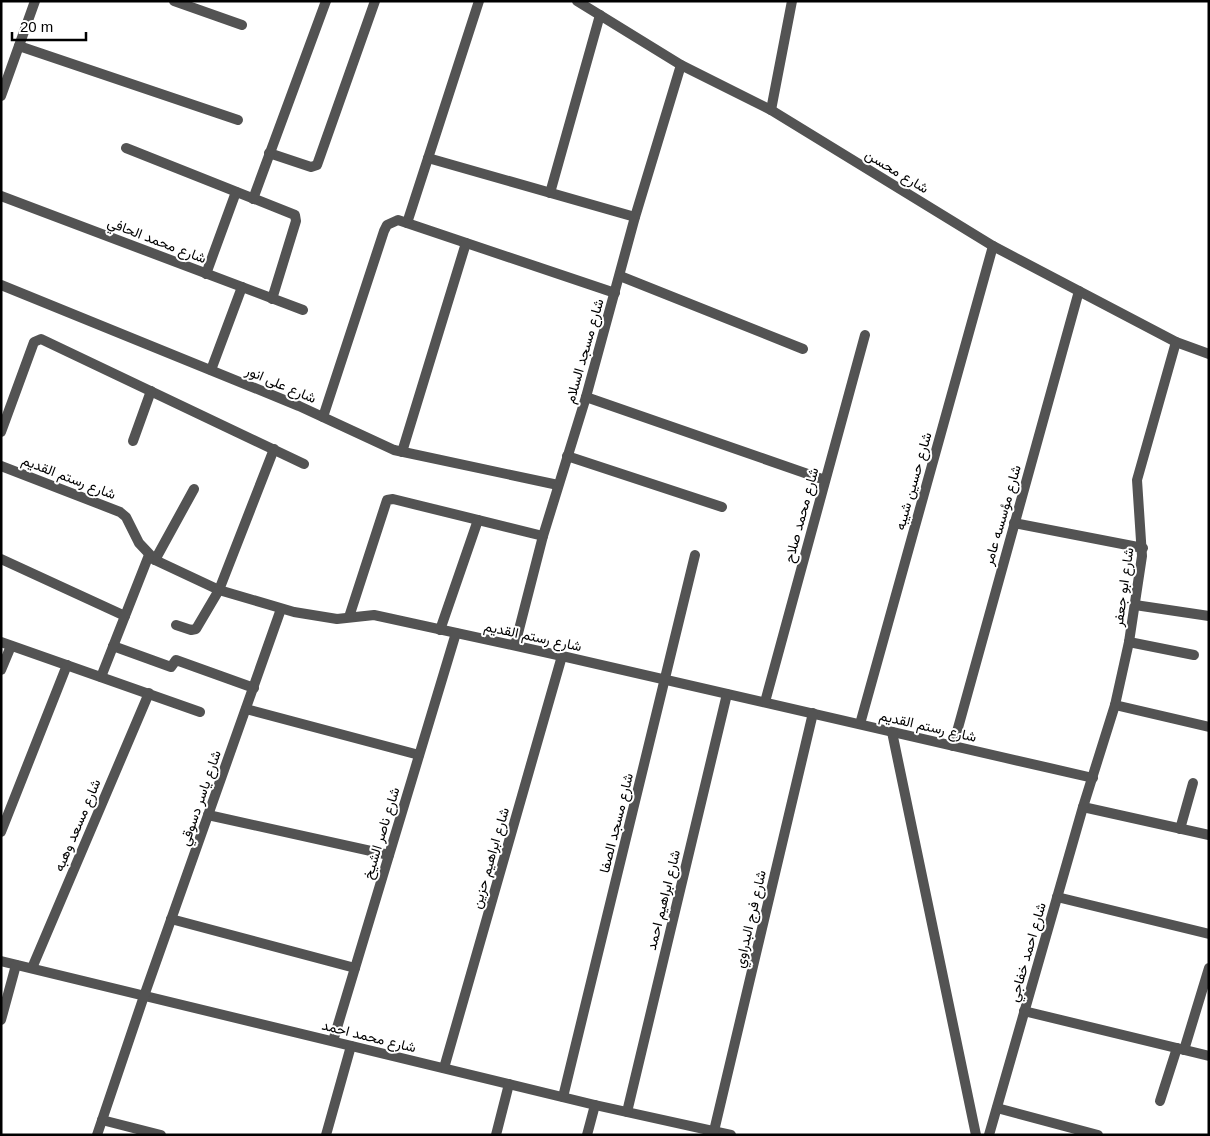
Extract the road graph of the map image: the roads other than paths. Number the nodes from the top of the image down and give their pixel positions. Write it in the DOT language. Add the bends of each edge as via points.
graph roads {
  1 [pos="35,1"];
  2 [pos="174,1"];
  3 [pos="326,1"];
  4 [pos="375,1"];
  5 [pos="479,1"];
  6 [pos="577,1"];
  7 [pos="792,1"];
  8 [pos="600,15"];
  9 [pos="242,25"];
  10 [pos="19,46"];
  11 [pos="681,65"];
  12 [pos="1,96"];
  13 [pos="771,110"];
  14 [pos="238,120"];
  15 [pos="126,148"];
  16 [pos="270,153"];
  17 [pos="428,158"];
  18 [pos="236,192"];
  19 [pos="550,193"];
  20 [pos="1,196"];
  21 [pos="253,198"];
  22 [pos="635,217"];
  23 [pos="402,222"];
  24 [pos="466,243"];
  25 [pos="993,246"];
  26 [pos="206,274"];
  27 [pos="620,276"];
  28 [pos="1,285"];
  29 [pos="242,287"];
  30 [pos="1079,291"];
  31 [pos="614,293"];
  32 [pos="272,299"];
  33 [pos="303,310"];
  34 [pos="865,335"];
  35 [pos="1176,342"];
  36 [pos="804,348"];
  37 [pos="1209,354"];
  38 [pos="211,370"];
  39 [pos="151,391"];
  40 [pos="586,397"];
  41 [pos="322,417"];
  42 [pos="1,432"];
  43 [pos="133,440"];
  44 [pos="274,449"];
  45 [pos="402,452"];
  46 [pos="567,456"];
  47 [pos="304,464"];
  48 [pos="1,466"];
  49 [pos="825,480"];
  50 [pos="558,485"];
  51 [pos="194,489"];
  52 [pos="722,507"];
  53 [pos="478,520"];
  54 [pos="1014,523"];
  55 [pos="543,536"];
  56 [pos="1143,548"];
  57 [pos="696,555"];
  58 [pos="152,557"];
  59 [pos="1,559"];
  60 [pos="219,590"];
  61 [pos="1135,605"];
  62 [pos="282,609"];
  63 [pos="125,616"];
  64 [pos="1209,616"];
  65 [pos="348,617"];
  66 [pos="176,625"];
  67 [pos="440,630"];
  68 [pos="456,633"];
  69 [pos="1129,642"];
  70 [pos="6,644"];
  71 [pos="515,645"];
  72 [pos="113,646"];
  73 [pos="1194,655"];
  74 [pos="562,656"];
  75 [pos="67,665"];
  76 [pos="1,670"];
  77 [pos="101,677"];
  78 [pos="665,680"];
  79 [pos="254,688"];
  80 [pos="149,692"];
  81 [pos="727,694"];
  82 [pos="765,702"];
  83 [pos="1115,705"];
  84 [pos="246,709"];
  85 [pos="200,712"];
  86 [pos="812,714"];
  87 [pos="860,724"];
  88 [pos="1209,727"];
  89 [pos="892,732"];
  90 [pos="953,746"];
  91 [pos="419,755"];
  92 [pos="1093,778"];
  93 [pos="1193,783"];
  94 [pos="1083,807"];
  95 [pos="208,815"];
  96 [pos="1180,829"];
  97 [pos="1,832"];
  98 [pos="1209,835"];
  99 [pos="389,855"];
  100 [pos="1057,897"];
  101 [pos="171,919"];
  102 [pos="1209,934"];
  103 [pos="1,961"];
  104 [pos="16,965"];
  105 [pos="32,968"];
  106 [pos="355,968"];
  107 [pos="1209,968"];
  108 [pos="144,996"];
  109 [pos="1024,1011"];
  110 [pos="1,1020"];
  111 [pos="333,1041"];
  112 [pos="352,1046"];
  113 [pos="1181,1049"];
  114 [pos="1209,1056"];
  115 [pos="444,1068"];
  116 [pos="509,1084"];
  117 [pos="563,1097"];
  118 [pos="1160,1101"];
  119 [pos="595,1104"];
  120 [pos="997,1108"];
  121 [pos="627,1112"];
  122 [pos="102,1120"];
  123 [pos="685,1130"];
  124 [pos="714,1131"];
  125 [pos="97,1135"];
  126 [pos="161,1135"];
  127 [pos="326,1135"];
  128 [pos="496,1135"];
  129 [pos="587,1135"];
  130 [pos="731,1135"];
  131 [pos="976,1135"];
  132 [pos="989,1135"];
  133 [pos="1098,1135"];
  1 -- 10 [label="street"];
  2 -- 9 [label="street"];
  3 -- 16 [label="street"];
  4 -- 16 [label="street" via="318,165 311,167"];
  5 -- 17 [label="street"];
  6 -- 8 [label="street, شارع محسن"];
  7 -- 13 [label="street"];
  8 -- 11 [label="street, شارع محسن"];
  8 -- 19 [label="street"];
  10 -- 12 [label="street"];
  10 -- 14 [label="street"];
  11 -- 13 [label="street, شارع محسن"];
  11 -- 22 [label="street, شارع مسجد السلام"];
  13 -- 25 [label="street, شارع محسن"];
  15 -- 18 [label="street"];
  16 -- 21 [label="street"];
  17 -- 19 [label="street"];
  17 -- 23 [label="street"];
  18 -- 21 [label="street"];
  18 -- 26 [label="street"];
  19 -- 22 [label="street"];
  20 -- 26 [label="street, شارع محمد الحافي"];
  21 -- 32 [label="street" via="295,215 296,221"];
  22 -- 27 [label="street, شارع مسجد السلام"];
  23 -- 24 [label="street"];
  23 -- 41 [label="street" via="387,225 384,231"];
  24 -- 31 [label="street"];
  24 -- 45 [label="street"];
  25 -- 30 [label="street, شارع محسن"];
  25 -- 87 [label="street, شارع حسين شيبه"];
  26 -- 29 [label="street, شارع محمد الحافي"];
  27 -- 31 [label="street, شارع مسجد السلام"];
  27 -- 36 [label="street"];
  28 -- 38 [label="street, شارع على انور"];
  29 -- 32 [label="street, شارع محمد الحافي"];
  29 -- 38 [label="street"];
  30 -- 35 [label="street, شارع محسن"];
  30 -- 54 [label="street, شارع مؤسسه عامر"];
  31 -- 40 [label="street, شارع مسجد السلام"];
  32 -- 33 [label="street, شارع محمد الحافي"];
  34 -- 49 [label="street, شارع محمد صلاح"];
  35 -- 37 [label="street, شارع محسن"];
  35 -- 56 [label="street, شارع ابو جعفر" via="1137,480"];
  38 -- 41 [label="street, شارع على انور"];
  39 -- 42 [label="street" via="41,339 34,342"];
  39 -- 43 [label="street"];
  39 -- 44 [label="street"];
  40 -- 46 [label="street, شارع مسجد السلام"];
  40 -- 49 [label="street"];
  41 -- 45 [label="street, شارع على انور"];
  44 -- 47 [label="street"];
  44 -- 60 [label="street"];
  45 -- 50 [label="street, شارع على انور"];
  46 -- 50 [label="street, شارع مسجد السلام"];
  46 -- 52 [label="street"];
  48 -- 58 [label="street, شارع رستم القديم" via="120,512"];
  49 -- 82 [label="street, شارع محمد صلاح"];
  50 -- 55 [label="street, شارع مسجد السلام"];
  51 -- 58 [label="street"];
  53 -- 55 [label="street"];
  53 -- 65 [label="street" via="387,500"];
  53 -- 67 [label="street"];
  54 -- 56 [label="street"];
  54 -- 90 [label="street, شارع مؤسسه عامر"];
  55 -- 71 [label="street, شارع مسجد السلام"];
  56 -- 61 [label="street, شارع ابو جعفر"];
  57 -- 78 [label="street, شارع مسجد الصفا"];
  58 -- 60 [label="street, شارع رستم القديم"];
  58 -- 63 [label="street"];
  59 -- 63 [label="street"];
  60 -- 62 [label="street, شارع رستم القديم"];
  60 -- 66 [label="street" via="196,629"];
  61 -- 64 [label="street"];
  61 -- 69 [label="street, شارع ابو جعفر"];
  62 -- 65 [label="street, شارع رستم القديم" via="337,619"];
  62 -- 79 [label="street, شارع ياسر دسوقي"];
  63 -- 72 [label="street"];
  65 -- 67 [label="street, شارع رستم القديم" via="374,615"];
  67 -- 68 [label="street, شارع رستم القديم"];
  68 -- 71 [label="street, شارع رستم القديم"];
  68 -- 91 [label="street, شارع ناصر الشيخ"];
  69 -- 73 [label="street"];
  69 -- 83 [label="street, شارع ابو جعفر"];
  70 -- 75 [label="street"];
  70 -- 76 [label="street"];
  71 -- 74 [label="street, شارع رستم القديم"];
  72 -- 77 [label="street"];
  72 -- 79 [label="street" via="171,667 176,660"];
  74 -- 78 [label="street, شارع رستم القديم"];
  74 -- 115 [label="street, شارع ابراهيم حزين"];
  75 -- 77 [label="street"];
  75 -- 97 [label="street"];
  77 -- 80 [label="street"];
  78 -- 81 [label="street, شارع رستم القديم"];
  78 -- 117 [label="street, شارع مسجد الصفا"];
  79 -- 84 [label="street, شارع ياسر دسوقي"];
  80 -- 85 [label="street"];
  80 -- 105 [label="street, شارع مسعد وهبه"];
  81 -- 82 [label="street, شارع رستم القديم"];
  81 -- 121 [label="street, شارع ابراهيم احمد"];
  82 -- 86 [label="street, شارع رستم القديم"];
  83 -- 88 [label="street"];
  83 -- 92 [label="street, شارع ابو جعفر"];
  84 -- 91 [label="street"];
  84 -- 95 [label="street, شارع ياسر دسوقي"];
  86 -- 87 [label="street, شارع رستم القديم"];
  86 -- 124 [label="street, شارع فرج البدراوي"];
  87 -- 89 [label="street, شارع رستم القديم"];
  89 -- 90 [label="street, شارع رستم القديم"];
  89 -- 131 [label="street"];
  90 -- 92 [label="street, شارع رستم القديم"];
  91 -- 99 [label="street, شارع ناصر الشيخ"];
  92 -- 94 [label="street, شارع احمد خفاجي"];
  93 -- 96 [label="street"];
  94 -- 96 [label="street"];
  94 -- 100 [label="street, شارع احمد خفاجي"];
  95 -- 99 [label="street"];
  95 -- 101 [label="street, شارع ياسر دسوقي"];
  96 -- 98 [label="street"];
  99 -- 106 [label="street, شارع ناصر الشيخ"];
  100 -- 102 [label="street"];
  100 -- 109 [label="street, شارع احمد خفاجي"];
  101 -- 106 [label="street"];
  101 -- 108 [label="street, شارع ياسر دسوقي"];
  103 -- 104 [label="street, شارع محمد احمد"];
  104 -- 105 [label="street, شارع محمد احمد"];
  104 -- 110 [label="street"];
  105 -- 108 [label="street, شارع محمد احمد"];
  106 -- 111 [label="street, شارع ناصر الشيخ"];
  107 -- 113 [label="street"];
  108 -- 111 [label="street, شارع محمد احمد"];
  108 -- 122 [label="street, شارع ياسر دسوقي"];
  109 -- 113 [label="street"];
  109 -- 120 [label="street, شارع احمد خفاجي"];
  111 -- 112 [label="street, شارع محمد احمد"];
  112 -- 115 [label="street, شارع محمد احمد"];
  112 -- 127 [label="street"];
  113 -- 114 [label="street"];
  113 -- 118 [label="street"];
  115 -- 116 [label="street, شارع محمد احمد"];
  116 -- 117 [label="street, شارع محمد احمد"];
  116 -- 128 [label="street"];
  117 -- 119 [label="street, شارع محمد احمد"];
  119 -- 121 [label="street, شارع محمد احمد"];
  119 -- 129 [label="street"];
  120 -- 132 [label="street, شارع احمد خفاجي"];
  120 -- 133 [label="street"];
  121 -- 123 [label="street, شارع محمد احمد"];
  122 -- 125 [label="street, شارع ياسر دسوقي"];
  122 -- 126 [label="street"];
  123 -- 124 [label="street, شارع محمد احمد"];
  124 -- 130 [label="street, شارع محمد احمد"];
}
